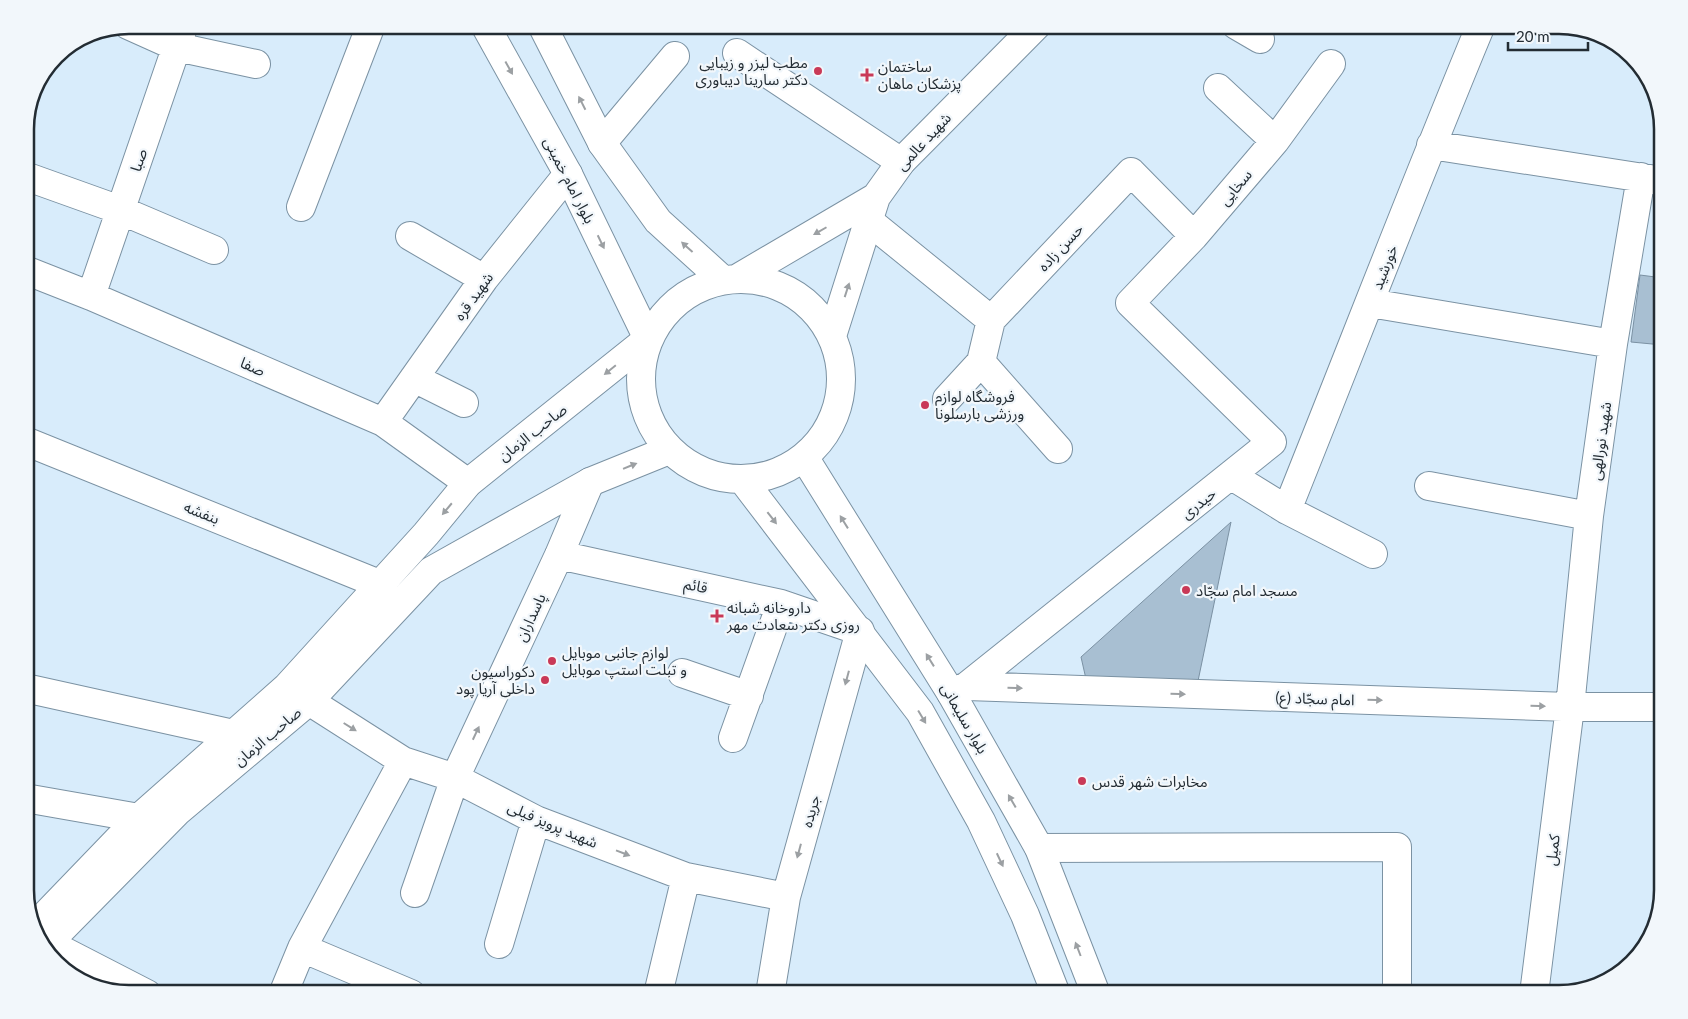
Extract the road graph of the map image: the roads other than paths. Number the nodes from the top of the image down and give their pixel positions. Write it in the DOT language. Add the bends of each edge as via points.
graph roads {
  1 [pos="368,34"];
  2 [pos="490,34"];
  3 [pos="547,34"];
  4 [pos="1020,34"];
  5 [pos="1251,34"];
  6 [pos="1477,34"];
  7 [pos="181,36"];
  8 [pos="1260,39"];
  9 [pos="737,53"];
  10 [pos="676,56"];
  11 [pos="256,64"];
  12 [pos="1331,64"];
  13 [pos="1218,88"];
  14 [pos="1275,141"];
  15 [pos="602,143"];
  16 [pos="1431,145"];
  17 [pos="900,162"];
  18 [pos="568,174"];
  19 [pos="34,179"];
  20 [pos="1652,179"];
  21 [pos="301,207"];
  22 [pos="120,210"];
  23 [pos="873,210"];
  24 [pos="410,236"];
  25 [pos="1194,236"];
  26 [pos="214,250"];
  27 [pos="34,274"];
  28 [pos="484,279"];
  29 [pos="731,279"];
  30 [pos="91,296"];
  31 [pos="1130,303"];
  32 [pos="1370,303"];
  33 [pos="991,320"];
  34 [pos="832,336"];
  35 [pos="648,340"];
  36 [pos="1613,344"];
  37 [pos="981,362"];
  38 [pos="414,378"];
  39 [pos="947,398"];
  40 [pos="464,403"];
  41 [pos="383,422"];
  42 [pos="34,445"];
  43 [pos="1058,449"];
  44 [pos="669,450"];
  45 [pos="804,457"];
  46 [pos="1232,476"];
  47 [pos="742,479"];
  48 [pos="468,483"];
  49 [pos="1429,486"];
  50 [pos="566,508"];
  51 [pos="1287,510"];
  52 [pos="1589,516"];
  53 [pos="1373,554"];
  54 [pos="559,555"];
  55 [pos="379,584"];
  56 [pos="780,604"];
  57 [pos="860,631"];
  58 [pos="682,673"];
  59 [pos="34,690"];
  60 [pos="959,690"];
  61 [pos="298,694"];
  62 [pos="749,696"];
  63 [pos="1570,707"];
  64 [pos="1654,707"];
  65 [pos="233,734"];
  66 [pos="733,738"];
  67 [pos="403,761"];
  68 [pos="455,778"];
  69 [pos="34,800"];
  70 [pos="139,818"];
  71 [pos="536,820"];
  72 [pos="1040,848"];
  73 [pos="686,877"];
  74 [pos="415,893"];
  75 [pos="786,897"];
  76 [pos="45,935"];
  77 [pos="46,935"];
  78 [pos="50,943"];
  79 [pos="499,944"];
  80 [pos="302,948"];
  81 [pos="130,985"];
  82 [pos="287,985"];
  83 [pos="390,985"];
  84 [pos="660,985"];
  85 [pos="771,985"];
  86 [pos="1052,985"];
  87 [pos="1093,985"];
  88 [pos="1397,985"];
  89 [pos="1535,985"];
  1 -- 21 [label="street"];
  2 -- 18 [label="street, بلوار امام خمینی, one-way"];
  15 -- 3 [label="street, one-way"];
  4 -- 17 [label="street, شهید عالمی"];
  5 -- 8 [label="street"];
  6 -- 16 [label="street, خورشید"];
  7 -- 11 [label="street"];
  7 -- 22 [label="street, صبا"];
  9 -- 17 [label="street"];
  10 -- 15 [label="street"];
  12 -- 14 [label="street, سخایی"];
  13 -- 14 [label="street"];
  14 -- 25 [label="street, سخایی"];
  29 -- 15 [label="street, one-way" via="658,221"];
  16 -- 20 [label="street"];
  16 -- 32 [label="street, خورشید"];
  17 -- 23 [label="street, شهید عالمی"];
  18 -- 28 [label="street, شهید قره"];
  18 -- 35 [label="street, بلوار امام خمینی, one-way"];
  19 -- 22 [label="street"];
  20 -- 36 [label="street, شهید نورالهی"];
  22 -- 26 [label="street"];
  22 -- 30 [label="street, صبا"];
  23 -- 29 [label="street, شهید عالمی, one-way"];
  23 -- 33 [label="street"];
  34 -- 23 [label="street, شهید عالمی, one-way"];
  24 -- 28 [label="street"];
  25 -- 31 [label="street, سخایی"];
  25 -- 33 [label="street, حسن زاده" via="1131,172"];
  27 -- 30 [label="street, صفا"];
  28 -- 38 [label="street, شهید قره"];
  29 -- 34 [label="street" via="767,282 794,293 816,312"];
  29 -- 35 [label="street, شهید عالمی" via="692,291 666,312"];
  30 -- 41 [label="street, صفا"];
  31 -- 46 [label="street, حیدری" via="1272,442"];
  32 -- 36 [label="street"];
  32 -- 51 [label="street, خورشید"];
  33 -- 37 [label="street"];
  34 -- 45 [label="street" via="840,362 841,388 835,414 822,438"];
  35 -- 44 [label="street" via="641,362 642,400 653,429"];
  35 -- 48 [label="street, صاحب الزمان, one-way"];
  36 -- 52 [label="street, شهید نورالهی"];
  37 -- 39 [label="street"];
  37 -- 43 [label="street"];
  38 -- 40 [label="street"];
  38 -- 41 [label="street, شهید قره"];
  41 -- 48 [label="street, صفا"];
  42 -- 55 [label="street, بنفشه"];
  44 -- 47 [label="street" via="690,466 707,473"];
  50 -- 44 [label="street, صاحب الزمان, one-way" via="590,482"];
  45 -- 47 [label="street" via="775,473"];
  60 -- 45 [label="street, بلوار سلیمانی, one-way"];
  46 -- 51 [label="street"];
  46 -- 60 [label="street, حیدری"];
  47 -- 57 [label="street, one-way"];
  48 -- 55 [label="street, صاحب الزمان, one-way"];
  49 -- 52 [label="street"];
  50 -- 54 [label="street, پاسداران"];
  50 -- 61 [label="street, صاحب الزمان" via="496,536 431,572"];
  51 -- 53 [label="street"];
  52 -- 63 [label="street, شهید نورالهی"];
  54 -- 56 [label="street, قائم"];
  68 -- 54 [label="street, پاسداران, one-way"];
  55 -- 61 [label="street, صاحب الزمان"];
  56 -- 57 [label="street, قائم"];
  56 -- 62 [label="street"];
  57 -- 75 [label="street, جریده, one-way"];
  57 -- 86 [label="street, one-way" via="920,712 981,821 1025,915"];
  58 -- 62 [label="street"];
  59 -- 65 [label="street"];
  60 -- 63 [label="street, امام سجّاد (ع), one-way"];
  72 -- 60 [label="street, بلوار سلیمانی, one-way"];
  61 -- 65 [label="street, صاحب الزمان"];
  61 -- 67 [label="street, شهید پرویز فیلی, one-way"];
  61 -- 77 [label="street, صاحب الزمان"];
  62 -- 66 [label="street"];
  63 -- 64 [label="street, امام سجّاد (ع)"];
  63 -- 89 [label="street, کمیل"];
  65 -- 70 [label="street, صاحب الزمان"];
  67 -- 68 [label="street, شهید پرویز فیلی"];
  67 -- 80 [label="street"];
  68 -- 71 [label="street, شهید پرویز فیلی"];
  68 -- 74 [label="street, پاسداران"];
  69 -- 70 [label="street"];
  70 -- 76 [label="street, صاحب الزمان"];
  71 -- 73 [label="street, شهید پرویز فیلی, one-way"];
  71 -- 79 [label="street"];
  87 -- 72 [label="street, بلوار سلیمانی, one-way"];
  72 -- 88 [label="street" via="1397,847"];
  73 -- 75 [label="street, شهید پرویز فیلی"];
  73 -- 84 [label="street"];
  75 -- 85 [label="street, جریده"];
  78 -- 81 [label="street"];
  80 -- 82 [label="street"];
  80 -- 83 [label="street"];
}
